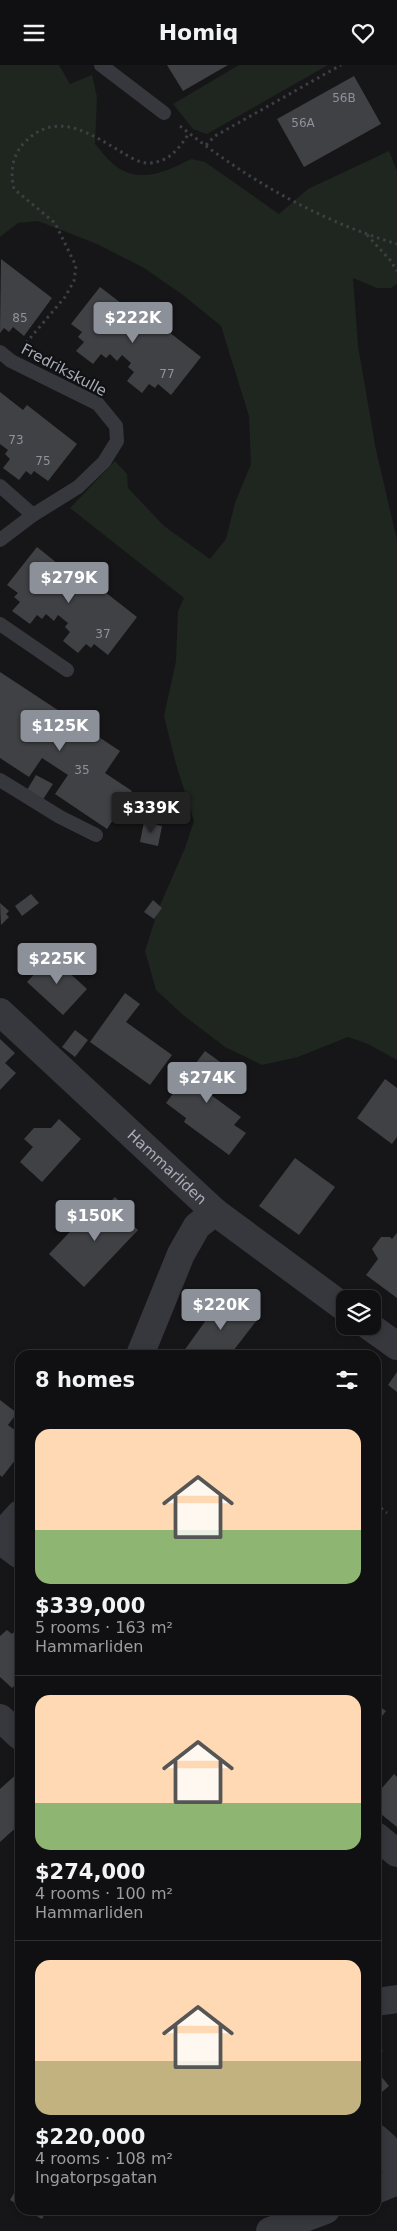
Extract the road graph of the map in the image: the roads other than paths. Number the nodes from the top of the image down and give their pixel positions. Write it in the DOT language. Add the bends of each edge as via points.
graph roads {
  1 [pos="101,65"];
  2 [pos="164,113"];
  3 [pos="0,352"];
  4 [pos="0,486"];
  5 [pos="33,515"];
  6 [pos="0,540"];
  7 [pos="0,624"];
  8 [pos="66,670"];
  9 [pos="0,780"];
  10 [pos="96,835"];
  11 [pos="0,1012"];
  12 [pos="215,1212"];
  13 [pos="336,1302"];
  14 [pos="381,1335"];
  15 [pos="397,1346"];
  16 [pos="142,1350"];
  17 [pos="15,1520"];
  18 [pos="0,1536"];
  19 [pos="0,1540"];
  20 [pos="15,1551"];
  21 [pos="0,1718"];
  22 [pos="15,1732"];
  23 [pos="381,1840"];
  24 [pos="397,1853"];
  25 [pos="397,1999"];
  26 [pos="381,2001"];
  27 [pos="381,2142"];
  28 [pos="397,2169"];
  29 [pos="397,2181"];
  30 [pos="381,2188"];
  31 [pos="313,2215"];
  32 [pos="270,2231"];
  1 -- 2 [label="lane"];
  3 -- 5 [label="lane, Fredrikskulle" via="11,361 98,404 116,426 117,441 104,462 78,487"];
  4 -- 5 [label="lane"];
  5 -- 6 [label="lane, Fredrikskulle"];
  7 -- 8 [label="lane"];
  9 -- 10 [label="lane"];
  11 -- 12 [label="street, Hammarliden"];
  12 -- 13 [label="street, Hammarliden"];
  12 -- 16 [label="street" via="197,1226 181,1254"];
  14 -- 15 [label="street"];
  17 -- 18 [label="street"];
  19 -- 20 [label="street"];
  21 -- 22 [label="street"];
  23 -- 24 [label="street"];
  25 -- 26 [label="street"];
  27 -- 28 [label="street"];
  29 -- 30 [label="street"];
  31 -- 32 [label="street"];
}
